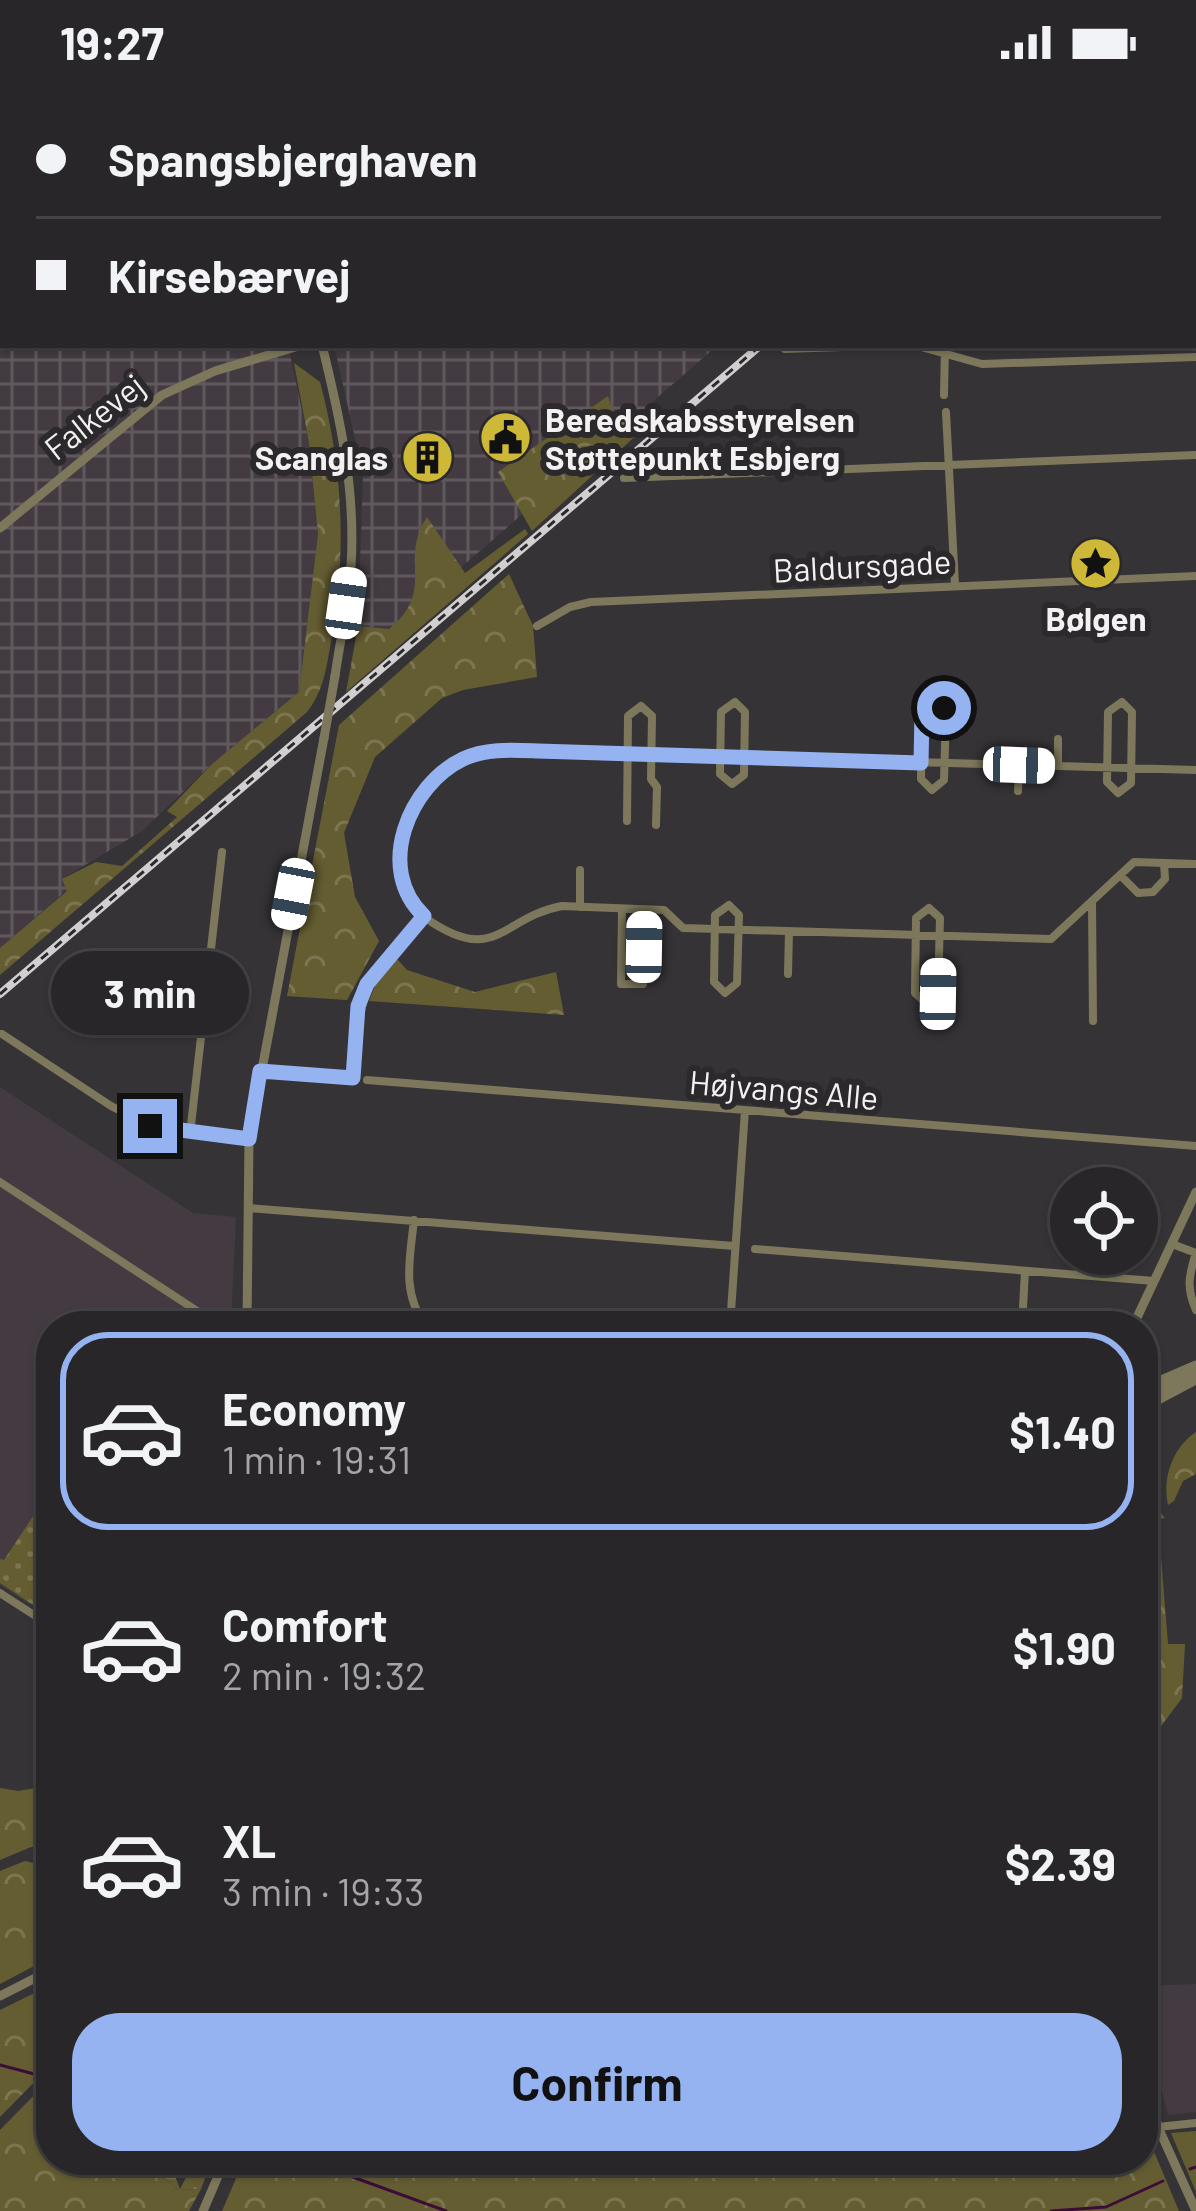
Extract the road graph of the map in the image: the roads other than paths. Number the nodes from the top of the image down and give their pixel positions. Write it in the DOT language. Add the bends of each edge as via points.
graph roads {
  1 [pos="292,348"];
  2 [pos="323,348"];
  3 [pos="831,348"];
  4 [pos="785,350"];
  5 [pos="945,350"];
  6 [pos="1196,357"];
  7 [pos="944,395"];
  8 [pos="946,412"];
  9 [pos="1196,454"];
  10 [pos="946,465"];
  11 [pos="624,478"];
  12 [pos="0,528"];
  13 [pos="1196,576"];
  14 [pos="956,585"];
  15 [pos="537,626"];
  16 [pos="1058,739"];
  17 [pos="628,753"];
  18 [pos="651,754"];
  19 [pos="721,756"];
  20 [pos="744,757"];
  21 [pos="921,763"];
  22 [pos="945,764"];
  23 [pos="1019,765"];
  24 [pos="1058,766"];
  25 [pos="1107,768"];
  26 [pos="1131,768"];
  27 [pos="1196,770"];
  28 [pos="1018,791"];
  29 [pos="626,821"];
  30 [pos="656,825"];
  31 [pos="222,852"];
  32 [pos="1164,863"];
  33 [pos="1196,864"];
  34 [pos="580,870"];
  35 [pos="1120,874"];
  36 [pos="1092,901"];
  37 [pos="580,907"];
  38 [pos="622,908"];
  39 [pos="644,909"];
  40 [pos="424,916"];
  41 [pos="715,929"];
  42 [pos="739,930"];
  43 [pos="788,931"];
  44 [pos="916,935"];
  45 [pos="940,936"];
  46 [pos="78,965"];
  47 [pos="788,974"];
  48 [pos="204,1011"];
  49 [pos="1093,1021"];
  50 [pos="2,1034"];
  51 [pos="260,1071"];
  52 [pos="367,1080"];
  53 [pos="745,1110"];
  54 [pos="190,1134"];
  55 [pos="249,1139"];
  56 [pos="1196,1146"];
  57 [pos="0,1182"];
  58 [pos="1196,1192"];
  59 [pos="246,1208"];
  60 [pos="414,1220"];
  61 [pos="1172,1244"];
  62 [pos="734,1246"];
  63 [pos="755,1249"];
  64 [pos="1196,1253"];
  65 [pos="1025,1271"];
  66 [pos="1154,1282"];
  67 [pos="1196,1310"];
  68 [pos="197,1311"];
  69 [pos="247,1311"];
  70 [pos="416,1311"];
  71 [pos="731,1311"];
  72 [pos="1023,1311"];
  73 [pos="1140,1311"];
  74 [pos="1196,1372"];
  75 [pos="1158,1383"];
  76 [pos="1158,1394"];
  77 [pos="0,1592"];
  78 [pos="36,1615"];
  79 [pos="36,1978"];
  80 [pos="0,1996"];
  81 [pos="1196,2123"];
  82 [pos="1158,2127"];
  83 [pos="219,2175"];
  84 [pos="203,2211"];
  85 [pos="1196,2211"];
  1 -- 12 [label="street, Falkevej" via="162,395"];
  2 -- 51 [label="street, bridge" via="350,488 351,566"];
  3 -- 4 [label="street"];
  5 -- 6 [label="street" via="982,364"];
  5 -- 7 [label="street"];
  8 -- 10 [label="street"];
  9 -- 10 [label="street"];
  10 -- 11 [label="street"];
  10 -- 14 [label="street"];
  13 -- 14 [label="street, Baldursgade"];
  14 -- 15 [label="street, Baldursgade" via="591,602"];
  16 -- 24 [label="street"];
  17 -- 18 [label="street"];
  17 -- 18 [label="street" via="628,716 641,706 652,716"];
  17 -- 29 [label="street"];
  17 -- 40 [label="street" via="496,750 443,771 422,791 400,850 406,891"];
  18 -- 19 [label="street"];
  18 -- 30 [label="street"];
  19 -- 20 [label="street"];
  19 -- 20 [label="street" via="720,774 732,784 744,775"];
  19 -- 20 [label="street" via="722,712 735,702 745,712"];
  20 -- 21 [label="street"];
  21 -- 22 [label="street"];
  21 -- 22 [label="street" via="921,779 932,790 942,785"];
  21 -- 22 [label="street" via="922,713 935,703 946,713"];
  22 -- 23 [label="street"];
  23 -- 24 [label="street"];
  23 -- 28 [label="street"];
  24 -- 25 [label="street"];
  25 -- 26 [label="street"];
  25 -- 26 [label="street" via="1118,793 1128,788"];
  25 -- 26 [label="street" via="1108,712 1122,702 1132,712"];
  26 -- 27 [label="street"];
  31 -- 48 [label="street"];
  32 -- 33 [label="street"];
  32 -- 35 [label="street" via="1133,862"];
  32 -- 35 [label="street" via="1165,879 1154,892 1138,893"];
  34 -- 37 [label="street"];
  35 -- 36 [label="street"];
  36 -- 45 [label="street" via="1051,939"];
  36 -- 49 [label="street"];
  37 -- 38 [label="street"];
  37 -- 40 [label="street" via="548,909 488,939 442,930"];
  38 -- 39 [label="street"];
  38 -- 39 [label="street" via="621,984 643,984"];
  39 -- 41 [label="street" via="664,910 683,928"];
  40 -- 51 [label="street" via="367,984 353,1078"];
  41 -- 42 [label="street"];
  41 -- 42 [label="street" via="718,910 729,905"];
  41 -- 42 [label="street" via="714,982 725,993 737,983"];
  42 -- 43 [label="street"];
  43 -- 44 [label="street"];
  43 -- 47 [label="street"];
  44 -- 45 [label="street"];
  44 -- 45 [label="street" via="918,914 929,908 940,918"];
  44 -- 45 [label="street" via="915,992 926,1004 938,994"];
  46 -- 48 [label="street" via="123,994"];
  48 -- 54 [label="street"];
  50 -- 54 [label="street" via="111,1106"];
  51 -- 55 [label="street"];
  52 -- 53 [label="street, Højvangs Alle"];
  53 -- 56 [label="street, Højvangs Alle"];
  53 -- 62 [label="street"];
  54 -- 55 [label="street"];
  55 -- 59 [label="street"];
  57 -- 68 [label="street"];
  58 -- 61 [label="street"];
  59 -- 60 [label="street"];
  59 -- 69 [label="street"];
  60 -- 62 [label="street"];
  60 -- 70 [label="street" via="408,1282"];
  61 -- 64 [label="street"];
  61 -- 66 [label="street"];
  62 -- 71 [label="street"];
  63 -- 65 [label="street"];
  64 -- 67 [label="street" via="1188,1284"];
  65 -- 66 [label="street"];
  65 -- 72 [label="street"];
  66 -- 73 [label="street"];
  74 -- 75 [label="street"];
  74 -- 76 [label="street"];
  77 -- 78 [label="street"];
  79 -- 80 [label="street"];
  81 -- 82 [label="street"];
  82 -- 85 [label="street"];
  83 -- 84 [label="street"];
}
